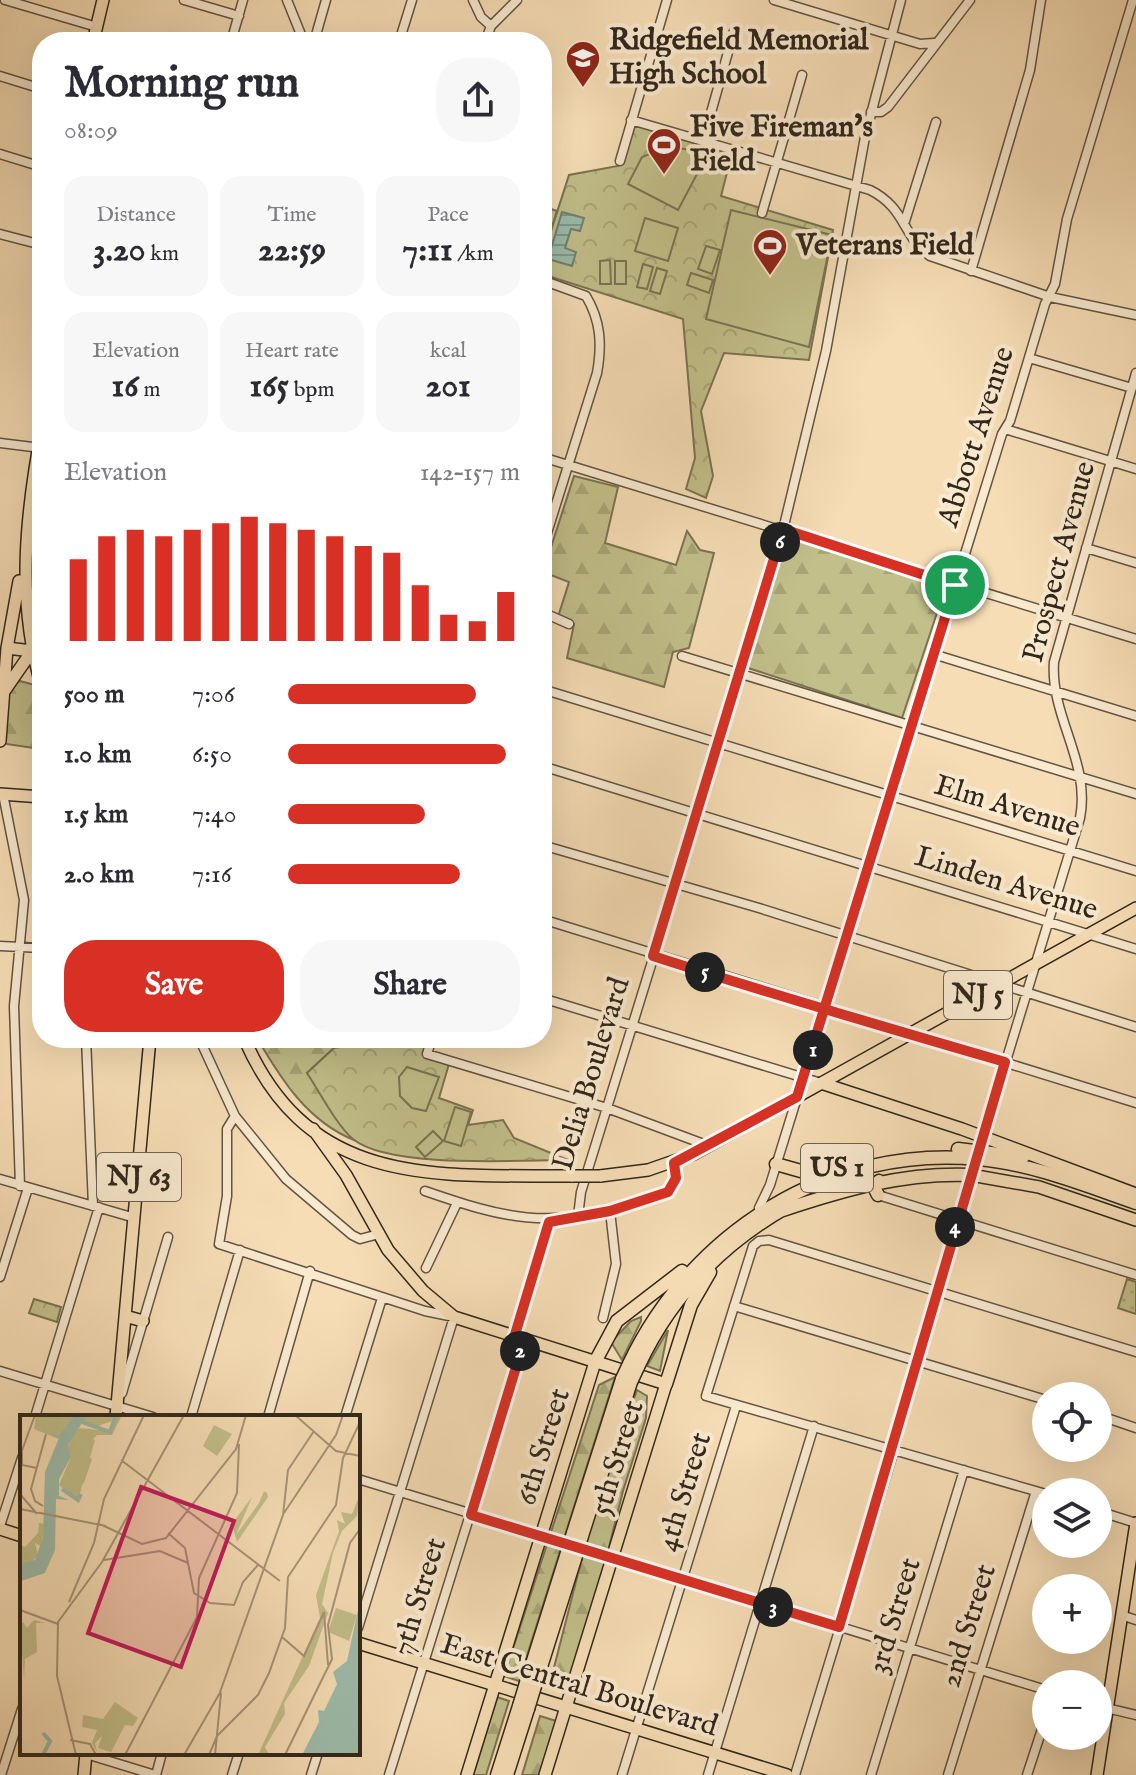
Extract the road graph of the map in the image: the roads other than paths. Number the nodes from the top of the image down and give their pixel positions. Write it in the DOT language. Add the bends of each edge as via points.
graph roads {
  1 [pos="5,0"];
  2 [pos="103,0"];
  3 [pos="184,0"];
  4 [pos="243,0"];
  5 [pos="287,0"];
  6 [pos="326,0"];
  7 [pos="412,0"];
  8 [pos="473,0"];
  9 [pos="517,0"];
  10 [pos="667,0"];
  11 [pos="774,0"];
  12 [pos="901,0"];
  13 [pos="970,0"];
  14 [pos="1041,0"];
  15 [pos="1133,0"];
  16 [pos="239,16"];
  17 [pos="491,26"];
  18 [pos="97,27"];
  19 [pos="734,31"];
  20 [pos="96,32"];
  21 [pos="234,32"];
  22 [pos="300,32"];
  23 [pos="317,32"];
  24 [pos="402,32"];
  25 [pos="489,32"];
  26 [pos="891,36"];
  27 [pos="934,43"];
  28 [pos="802,75"];
  29 [pos="0,76"];
  30 [pos="32,86"];
  31 [pos="871,112"];
  32 [pos="631,120"];
  33 [pos="936,122"];
  34 [pos="703,141"];
  35 [pos="0,154"];
  36 [pos="620,161"];
  37 [pos="776,163"];
  38 [pos="32,164"];
  39 [pos="857,186"];
  40 [pos="762,213"];
  41 [pos="905,221"];
  42 [pos="0,234"];
  43 [pos="32,242"];
  44 [pos="971,271"];
  45 [pos="552,284"];
  46 [pos="1050,297"];
  47 [pos="1136,315"];
  48 [pos="1029,358"];
  49 [pos="1136,373"];
  50 [pos="1132,388"];
  51 [pos="1005,429"];
  52 [pos="0,443"];
  53 [pos="32,446"];
  54 [pos="552,460"];
  55 [pos="1111,461"];
  56 [pos="569,465"];
  57 [pos="1136,469"];
  58 [pos="32,499"];
  59 [pos="552,512"];
  60 [pos="783,529"];
  61 [pos="27,536"];
  62 [pos="32,536"];
  63 [pos="1086,548"];
  64 [pos="1136,563"];
  65 [pos="955,585"];
  66 [pos="552,616"];
  67 [pos="1065,617"];
  68 [pos="569,624"];
  69 [pos="1136,639"];
  70 [pos="4,647"];
  71 [pos="32,651"];
  72 [pos="933,654"];
  73 [pos="682,656"];
  74 [pos="739,672"];
  75 [pos="32,684"];
  76 [pos="8,688"];
  77 [pos="1055,691"];
  78 [pos="552,692"];
  79 [pos="1136,716"];
  80 [pos="911,726"];
  81 [pos="0,741"];
  82 [pos="719,743"];
  83 [pos="552,769"];
  84 [pos="1081,777"];
  85 [pos="1,790"];
  86 [pos="1136,794"];
  87 [pos="32,795"];
  88 [pos="890,796"];
  89 [pos="696,814"];
  90 [pos="552,848"];
  91 [pos="1071,851"];
  92 [pos="868,867"];
  93 [pos="1136,871"];
  94 [pos="675,886"];
  95 [pos="1136,908"];
  96 [pos="552,922"];
  97 [pos="1049,922"];
  98 [pos="1088,934"];
  99 [pos="846,937"];
  100 [pos="0,946"];
  101 [pos="19,946"];
  102 [pos="32,947"];
  103 [pos="1136,949"];
  104 [pos="653,956"];
  105 [pos="1037,961"];
  106 [pos="997,984"];
  107 [pos="1027,993"];
  108 [pos="552,1001"];
  109 [pos="826,1009"];
  110 [pos="632,1026"];
  111 [pos="1136,1027"];
  112 [pos="908,1034"];
  113 [pos="87,1048"];
  114 [pos="149,1048"];
  115 [pos="204,1048"];
  116 [pos="250,1048"];
  117 [pos="429,1048"];
  118 [pos="1005,1062"];
  119 [pos="804,1078"];
  120 [pos="821,1083"];
  121 [pos="797,1097"];
  122 [pos="1136,1103"];
  123 [pos="607,1108"];
  124 [pos="235,1116"];
  125 [pos="313,1129"];
  126 [pos="709,1146"];
  127 [pos="980,1147"];
  128 [pos="674,1163"];
  129 [pos="776,1164"];
  130 [pos="1058,1167"];
  131 [pos="834,1169"];
  132 [pos="972,1173"];
  133 [pos="0,1179"];
  134 [pos="879,1181"];
  135 [pos="24,1187"];
  136 [pos="425,1191"];
  137 [pos="1136,1194"];
  138 [pos="878,1195"];
  139 [pos="457,1203"];
  140 [pos="1136,1203"];
  141 [pos="96,1206"];
  142 [pos="610,1211"];
  143 [pos="757,1211"];
  144 [pos="1136,1211"];
  145 [pos="779,1212"];
  146 [pos="578,1216"];
  147 [pos="135,1218"];
  148 [pos="957,1220"];
  149 [pos="1136,1220"];
  150 [pos="549,1222"];
  151 [pos="379,1234"];
  152 [pos="168,1237"];
  153 [pos="240,1250"];
  154 [pos="724,1250"];
  155 [pos="704,1255"];
  156 [pos="426,1268"];
  157 [pos="310,1271"];
  158 [pos="1136,1275"];
  159 [pos="0,1277"];
  160 [pos="937,1291"];
  161 [pos="382,1298"];
  162 [pos="734,1306"];
  163 [pos="125,1316"];
  164 [pos="454,1317"];
  165 [pos="603,1318"];
  166 [pos="143,1321"];
  167 [pos="519,1339"];
  168 [pos="1136,1352"];
  169 [pos="915,1361"];
  170 [pos="595,1362"];
  171 [pos="633,1365"];
  172 [pos="0,1371"];
  173 [pos="46,1384"];
  174 [pos="666,1384"];
  175 [pos="1032,1396"];
  176 [pos="736,1406"];
  177 [pos="115,1413"];
  178 [pos="36,1415"];
  179 [pos="192,1415"];
  180 [pos="269,1415"];
  181 [pos="346,1415"];
  182 [pos="1112,1420"];
  183 [pos="814,1426"];
  184 [pos="1136,1428"];
  185 [pos="894,1450"];
  186 [pos="20,1464"];
  187 [pos="964,1470"];
  188 [pos="360,1480"];
  189 [pos="1032,1490"];
  190 [pos="400,1493"];
  191 [pos="1032,1504"];
  192 [pos="471,1515"];
  193 [pos="1112,1515"];
  194 [pos="1136,1523"];
  195 [pos="0,1528"];
  196 [pos="20,1535"];
  197 [pos="542,1537"];
  198 [pos="612,1558"];
  199 [pos="683,1579"];
  200 [pos="761,1604"];
  201 [pos="1121,1615"];
  202 [pos="1136,1620"];
  203 [pos="360,1622"];
  204 [pos="839,1627"];
  205 [pos="360,1644"];
  206 [pos="911,1649"];
  207 [pos="425,1664"];
  208 [pos="981,1670"];
  209 [pos="1110,1670"];
  210 [pos="495,1686"];
  211 [pos="1032,1686"];
  212 [pos="523,1708"];
  213 [pos="566,1709"];
  214 [pos="1112,1709"];
  215 [pos="1136,1715"];
  216 [pos="637,1728"];
  217 [pos="18,1733"];
  218 [pos="1035,1750"];
  219 [pos="1099,1750"];
  220 [pos="715,1752"];
  221 [pos="85,1755"];
  222 [pos="91,1755"];
  223 [pos="161,1755"];
  224 [pos="238,1755"];
  225 [pos="317,1755"];
  226 [pos="1,1775"];
  227 [pos="84,1775"];
  228 [pos="155,1775"];
  229 [pos="232,1775"];
  230 [pos="311,1775"];
  231 [pos="389,1775"];
  232 [pos="467,1775"];
  233 [pos="497,1775"];
  234 [pos="507,1775"];
  235 [pos="545,1775"];
  236 [pos="622,1775"];
  237 [pos="708,1775"];
  238 [pos="787,1775"];
  239 [pos="795,1775"];
  240 [pos="871,1775"];
  241 [pos="948,1775"];
  242 [pos="1027,1775"];
  243 [pos="1097,1775"];
  1 -- 18 [label="street"];
  2 -- 18 [label="main road"];
  3 -- 16 [label="street"];
  4 -- 16 [label="street"];
  5 -- 22 [label="street"];
  6 -- 23 [label="street"];
  7 -- 24 [label="street"];
  8 -- 17 [label="street"];
  9 -- 17 [label="street"];
  10 -- 32 [label="street"];
  11 -- 26 [label="street"];
  12 -- 26 [label="street, Delia Boulevard"];
  13 -- 27 [label="street"];
  14 -- 44 [label="street" via="1030,70"];
  15 -- 46 [label="street, Abbott Avenue" via="1067,219"];
  16 -- 21 [label="street"];
  17 -- 25 [label="street"];
  18 -- 20 [label="main road"];
  19 -- 34 [label="street"];
  26 -- 27 [label="street"];
  26 -- 31 [label="street, Delia Boulevard"];
  27 -- 31 [label="street" via="888,107"];
  28 -- 37 [label="street"];
  29 -- 30 [label="street"];
  31 -- 39 [label="street, Delia Boulevard"];
  32 -- 34 [label="street"];
  32 -- 36 [label="street"];
  33 -- 41 [label="street"];
  34 -- 37 [label="street"];
  35 -- 38 [label="street"];
  37 -- 39 [label="street"];
  37 -- 40 [label="street"];
  39 -- 41 [label="street" via="887,201"];
  39 -- 60 [label="street, Delia Boulevard" via="826,351"];
  41 -- 44 [label="street" via="923,251"];
  42 -- 43 [label="street"];
  44 -- 46 [label="street"];
  45 -- 56 [label="street" via="586,296 599,332 597,373"];
  46 -- 47 [label="street"];
  46 -- 48 [label="street, Abbott Avenue"];
  48 -- 50 [label="street"];
  48 -- 51 [label="street, Abbott Avenue"];
  49 -- 50 [label="street, Prospect Avenue"];
  50 -- 55 [label="street, Prospect Avenue"];
  51 -- 55 [label="street"];
  51 -- 65 [label="street, Abbott Avenue"];
  52 -- 53 [label="street"];
  54 -- 56 [label="street"];
  55 -- 57 [label="street"];
  55 -- 63 [label="street, Prospect Avenue"];
  56 -- 59 [label="street"];
  56 -- 60 [label="street"];
  58 -- 61 [label="main road"];
  60 -- 65 [label="street"];
  60 -- 74 [label="street, Delia Boulevard"];
  61 -- 62 [label="street"];
  61 -- 70 [label="main road"];
  61 -- 71 [label="main road" via="25,611"];
  63 -- 64 [label="street"];
  63 -- 67 [label="street, Prospect Avenue"];
  65 -- 67 [label="street"];
  65 -- 72 [label="street, Abbott Avenue"];
  66 -- 68 [label="street"];
  67 -- 69 [label="street"];
  67 -- 77 [label="street, Prospect Avenue" via="1055,656"];
  70 -- 71 [label="main road"];
  70 -- 76 [label="main road"];
  71 -- 76 [label="main road"];
  72 -- 77 [label="street"];
  72 -- 80 [label="street, Abbott Avenue"];
  73 -- 74 [label="street"];
  74 -- 80 [label="street"];
  74 -- 82 [label="street, Delia Boulevard"];
  75 -- 76 [label="main road" via="20,681"];
  76 -- 81 [label="main road"];
  77 -- 79 [label="street"];
  77 -- 84 [label="street, Prospect Avenue"];
  78 -- 82 [label="street, Elm Avenue"];
  80 -- 84 [label="street"];
  80 -- 88 [label="street, Abbott Avenue"];
  82 -- 88 [label="street, Elm Avenue"];
  82 -- 89 [label="street, Delia Boulevard"];
  83 -- 89 [label="street, Linden Avenue"];
  84 -- 86 [label="street"];
  84 -- 91 [label="street, Prospect Avenue" via="1081,812"];
  85 -- 87 [label="main road"];
  85 -- 101 [label="street" via="22,885"];
  88 -- 91 [label="street, Elm Avenue"];
  88 -- 92 [label="street, Abbott Avenue"];
  89 -- 92 [label="street, Linden Avenue"];
  89 -- 94 [label="street, Delia Boulevard"];
  90 -- 94 [label="street"];
  91 -- 93 [label="street, Elm Avenue"];
  91 -- 97 [label="street, Prospect Avenue"];
  92 -- 97 [label="street, Linden Avenue"];
  92 -- 99 [label="street, Abbott Avenue"];
  94 -- 99 [label="street"];
  94 -- 104 [label="street, Delia Boulevard"];
  95 -- 98 [label="main road, NJ 5"];
  96 -- 104 [label="street"];
  97 -- 98 [label="street, Linden Avenue"];
  97 -- 105 [label="street, Prospect Avenue"];
  98 -- 103 [label="street, Linden Avenue"];
  98 -- 105 [label="main road, NJ 5"];
  99 -- 106 [label="street"];
  99 -- 109 [label="street, Abbott Avenue"];
  100 -- 101 [label="street"];
  101 -- 102 [label="street"];
  101 -- 135 [label="street" via="14,1039"];
  104 -- 109 [label="street"];
  104 -- 110 [label="street, Delia Boulevard"];
  105 -- 106 [label="main road, NJ 5"];
  105 -- 107 [label="street, Prospect Avenue"];
  106 -- 107 [label="street"];
  106 -- 112 [label="main road, NJ 5"];
  107 -- 111 [label="street"];
  107 -- 118 [label="street, Prospect Avenue"];
  108 -- 110 [label="street"];
  109 -- 112 [label="street"];
  109 -- 119 [label="street, Abbott Avenue"];
  110 -- 119 [label="street"];
  110 -- 123 [label="street, Delia Boulevard"];
  112 -- 118 [label="street"];
  112 -- 120 [label="main road, NJ 5"];
  113 -- 141 [label="street"];
  114 -- 147 [label="main road, NJ 63"];
  115 -- 124 [label="street"];
  116 -- 125 [label="main road, NJ 5" via="275,1092"];
  117 -- 123 [label="street" via="427,1054"];
  118 -- 122 [label="street"];
  118 -- 127 [label="street, Prospect Avenue"];
  119 -- 120 [label="street"];
  119 -- 121 [label="street, Abbott Avenue"];
  120 -- 121 [label="main road, NJ 5"];
  120 -- 127 [label="main road"];
  121 -- 126 [label="main road, NJ 5"];
  121 -- 129 [label="street, Abbott Avenue"];
  123 -- 126 [label="street"];
  123 -- 146 [label="street, Delia Boulevard"];
  124 -- 151 [label="street" via="286,1179 328,1216 360,1239"];
  124 -- 153 [label="street" via="227,1129 227,1196 219,1244"];
  125 -- 128 [label="main road, NJ 5, bridge" via="360,1158 401,1171 443,1175 600,1176"];
  125 -- 151 [label="main road"];
  126 -- 128 [label="main road, NJ 5"];
  127 -- 130 [label="highway, US 1"];
  127 -- 131 [label="highway, US 1" via="905,1152"];
  127 -- 132 [label="street, Prospect Avenue, bridge"];
  128 -- 142 [label="street" via="676,1178 668,1192"];
  129 -- 131 [label="highway" via="808,1173"];
  129 -- 143 [label="street, Abbott Avenue"];
  130 -- 137 [label="main road, US 1"];
  131 -- 143 [label="highway, US 1"];
  132 -- 134 [label="highway, US 1"];
  132 -- 148 [label="street, Prospect Avenue"];
  132 -- 149 [label="main road, US 1" via="1039,1187"];
  133 -- 135 [label="street"];
  134 -- 138 [label="highway" via="874,1187"];
  134 -- 145 [label="highway, US 1"];
  135 -- 141 [label="street"];
  135 -- 159 [label="street"];
  136 -- 139 [label="street"];
  138 -- 148 [label="street"];
  139 -- 150 [label="street"];
  139 -- 156 [label="street"];
  140 -- 143 [label="highway" via="1023,1166 941,1157 848,1172"];
  141 -- 147 [label="street"];
  141 -- 173 [label="street"];
  142 -- 146 [label="street"];
  142 -- 165 [label="street" via="616,1264"];
  143 -- 155 [label="highway, US 1"];
  144 -- 145 [label="highway" via="1029,1175 947,1165 856,1178"];
  145 -- 154 [label="highway, US 1"];
  146 -- 150 [label="street"];
  147 -- 163 [label="main road, NJ 63"];
  148 -- 158 [label="street"];
  148 -- 160 [label="street, Prospect Avenue"];
  150 -- 167 [label="street, 7th Street"];
  151 -- 164 [label="main road" via="415,1282"];
  152 -- 166 [label="street"];
  153 -- 157 [label="street"];
  153 -- 179 [label="street"];
  154 -- 171 [label="highway, US 1" via="674,1305"];
  154 -- 174 [label="highway" via="693,1300"];
  155 -- 170 [label="highway" via="621,1317"];
  155 -- 171 [label="highway, US 1" via="668,1296"];
  157 -- 161 [label="street"];
  157 -- 180 [label="street"];
  160 -- 162 [label="street" via="769,1240 753,1246"];
  160 -- 168 [label="street"];
  160 -- 169 [label="street, Prospect Avenue"];
  161 -- 164 [label="street"];
  161 -- 181 [label="street"];
  162 -- 169 [label="street"];
  162 -- 176 [label="street" via="706,1396"];
  163 -- 166 [label="main road"];
  163 -- 177 [label="main road, NJ 63"];
  164 -- 167 [label="main road"];
  164 -- 190 [label="street"];
  166 -- 177 [label="street"];
  167 -- 170 [label="main road"];
  167 -- 192 [label="street, 7th Street"];
  169 -- 175 [label="street"];
  169 -- 185 [label="street, Prospect Avenue"];
  170 -- 174 [label="main road"];
  170 -- 197 [label="main road, 6th Street"];
  171 -- 212 [label="highway, US 1, bridge"];
  172 -- 173 [label="street"];
  173 -- 177 [label="street"];
  173 -- 178 [label="street"];
  174 -- 198 [label="main road, 5th Street"];
  176 -- 183 [label="street"];
  176 -- 199 [label="street, 4th Street"];
  182 -- 184 [label="street"];
  183 -- 185 [label="street"];
  183 -- 200 [label="street"];
  185 -- 187 [label="street"];
  185 -- 204 [label="street, Prospect Avenue"];
  186 -- 195 [label="street"];
  187 -- 189 [label="street"];
  187 -- 206 [label="street, 3rd Street"];
  188 -- 190 [label="street"];
  190 -- 192 [label="street"];
  190 -- 203 [label="street"];
  191 -- 208 [label="street, 2nd Street"];
  192 -- 197 [label="street"];
  192 -- 207 [label="street, 7th Street"];
  193 -- 194 [label="street"];
  194 -- 201 [label="main road"];
  195 -- 196 [label="main road"];
  197 -- 198 [label="street"];
  197 -- 210 [label="main road, 6th Street"];
  198 -- 199 [label="street"];
  198 -- 213 [label="main road, 5th Street"];
  199 -- 200 [label="street"];
  199 -- 216 [label="street, 4th Street"];
  200 -- 204 [label="street"];
  200 -- 220 [label="street"];
  201 -- 202 [label="street"];
  201 -- 209 [label="main road"];
  204 -- 206 [label="street"];
  204 -- 239 [label="street, Prospect Avenue"];
  205 -- 207 [label="main road, East Central Boulevard"];
  206 -- 208 [label="street"];
  206 -- 240 [label="street, 3rd Street"];
  207 -- 210 [label="main road, East Central Boulevard"];
  207 -- 231 [label="street, 7th Street"];
  208 -- 211 [label="street"];
  208 -- 241 [label="street, 2nd Street"];
  210 -- 213 [label="main road, East Central Boulevard"];
  210 -- 232 [label="main road, 6th Street"];
  212 -- 233 [label="highway, US 1"];
  212 -- 234 [label="highway, US 1"];
  213 -- 216 [label="main road, East Central Boulevard"];
  213 -- 235 [label="main road, 5th Street"];
  214 -- 215 [label="street"];
  216 -- 220 [label="main road, East Central Boulevard"];
  216 -- 236 [label="street, 4th Street"];
  217 -- 226 [label="street"];
  218 -- 242 [label="street"];
  219 -- 243 [label="main road"];
  220 -- 237 [label="street"];
  220 -- 238 [label="main road, East Central Boulevard"];
  221 -- 227 [label="main road"];
  222 -- 228 [label="street"];
  223 -- 228 [label="street"];
  224 -- 229 [label="street"];
  225 -- 230 [label="street"];
}
